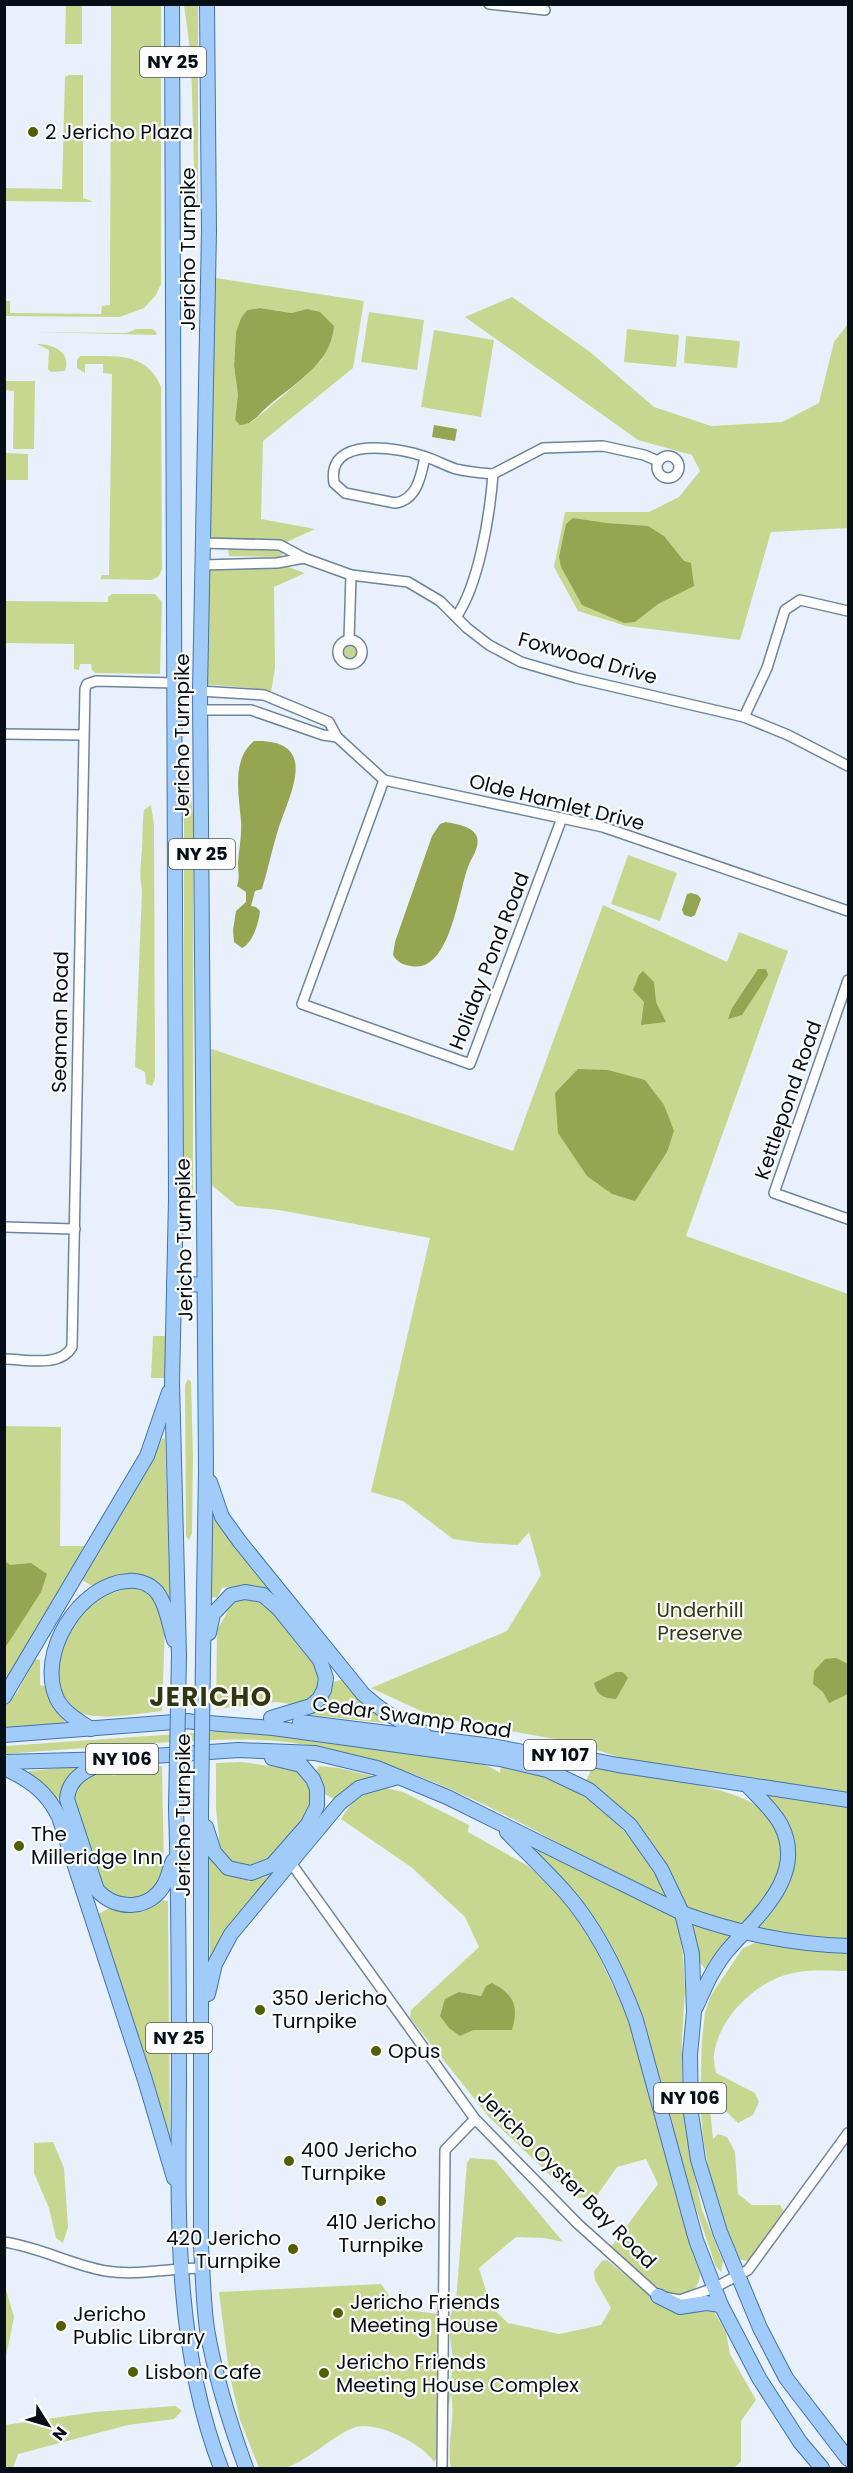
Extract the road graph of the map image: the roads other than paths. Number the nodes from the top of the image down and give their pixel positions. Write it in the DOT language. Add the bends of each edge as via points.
graph roads {
  1 [pos="172,4"];
  2 [pos="207,4"];
  3 [pos="489,4"];
  4 [pos="545,10"];
  5 [pos="425,457"];
  6 [pos="658,461"];
  7 [pos="493,474"];
  8 [pos="203,543"];
  9 [pos="304,558"];
  10 [pos="203,565"];
  11 [pos="351,574"];
  12 [pos="849,611"];
  13 [pos="456,617"];
  14 [pos="349,640"];
  15 [pos="175,683"];
  16 [pos="200,691"];
  17 [pos="200,710"];
  18 [pos="744,717"];
  19 [pos="4,734"];
  20 [pos="83,735"];
  21 [pos="337,737"];
  22 [pos="849,766"];
  23 [pos="384,780"];
  24 [pos="562,818"];
  25 [pos="849,911"];
  26 [pos="849,980"];
  27 [pos="849,1219"];
  28 [pos="4,1227"];
  29 [pos="75,1229"];
  30 [pos="174,1283"];
  31 [pos="204,1285"];
  32 [pos="4,1359"];
  33 [pos="172,1382"];
  34 [pos="206,1471"];
  35 [pos="179,1655"];
  36 [pos="203,1658"];
  37 [pos="4,1697"];
  38 [pos="271,1718"];
  39 [pos="183,1721"];
  40 [pos="91,1729"];
  41 [pos="4,1735"];
  42 [pos="445,1740"];
  43 [pos="238,1750"];
  44 [pos="111,1759"];
  45 [pos="4,1762"];
  46 [pos="4,1768"];
  47 [pos="398,1777"];
  48 [pos="748,1786"];
  49 [pos="849,1800"];
  50 [pos="201,1811"];
  51 [pos="499,1824"];
  52 [pos="176,1850"];
  53 [pos="291,1863"];
  54 [pos="682,1913"];
  55 [pos="744,1932"];
  56 [pos="849,1946"];
  57 [pos="694,2012"];
  58 [pos="202,2016"];
  59 [pos="475,2119"];
  60 [pos="849,2133"];
  61 [pos="178,2191"];
  62 [pos="4,2242"];
  63 [pos="180,2268"];
  64 [pos="203,2268"];
  65 [pos="738,2276"];
  66 [pos="714,2288"];
  67 [pos="658,2296"];
  68 [pos="721,2305"];
  69 [pos="849,2459"];
  70 [pos="221,2469"];
  71 [pos="246,2469"];
  72 [pos="442,2469"];
  73 [pos="822,2469"];
  1 -- 15 [label="main road, Jericho Turnpike / NY 25"];
  2 -- 8 [label="main road, Jericho Turnpike / NY 25" via="209,231"];
  3 -- 4 [label="street"];
  5 -- 5 [label="street" via="386,449 346,452 334,467 334,483 345,493 403,502 413,493"];
  5 -- 7 [label="street" via="459,470"];
  6 -- 7 [label="street" via="603,446 543,448"];
  7 -- 13 [label="street" via="478,561 465,604"];
  8 -- 9 [label="street, Foxwood Drive" via="280,545"];
  8 -- 10 [label="main road, Jericho Turnpike / NY 25"];
  9 -- 10 [label="street, Foxwood Drive" via="277,563"];
  9 -- 11 [label="street, Foxwood Drive"];
  10 -- 16 [label="main road, Jericho Turnpike / NY 25"];
  11 -- 13 [label="street, Foxwood Drive" via="408,582 440,601"];
  11 -- 14 [label="street"];
  12 -- 18 [label="street" via="800,600 785,610 767,668"];
  13 -- 18 [label="street, Foxwood Drive" via="489,645 521,662"];
  15 -- 20 [label="street, Seaman Road" via="87,684"];
  15 -- 30 [label="main road, Jericho Turnpike / NY 25"];
  16 -- 17 [label="main road, Jericho Turnpike / NY 25"];
  16 -- 21 [label="street" via="264,695 329,722"];
  17 -- 21 [label="street" via="256,711"];
  17 -- 31 [label="main road, Jericho Turnpike / NY 25"];
  18 -- 22 [label="street, Foxwood Drive"];
  19 -- 20 [label="street"];
  20 -- 29 [label="street, Seaman Road"];
  21 -- 23 [label="street"];
  23 -- 24 [label="street, Olde Hamlet Drive"];
  23 -- 24 [label="street, Holiday Pond Road" via="302,1004 470,1064"];
  24 -- 25 [label="street, Olde Hamlet Drive" via="603,827"];
  26 -- 27 [label="street, Kettlepond Road" via="774,1193"];
  28 -- 29 [label="street"];
  29 -- 32 [label="street, Seaman Road" via="73,1338 69,1353 50,1360"];
  30 -- 31 [label="main road"];
  30 -- 33 [label="main road, Jericho Turnpike / NY 25"];
  31 -- 34 [label="main road, Jericho Turnpike / NY 25"];
  33 -- 35 [label="main road, Jericho Turnpike / NY 25"];
  33 -- 37 [label="main road" via="147,1456"];
  34 -- 36 [label="main road, Jericho Turnpike / NY 25"];
  34 -- 42 [label="main road" via="222,1517 363,1694 407,1726"];
  35 -- 40 [label="main road" via="160,1598 150,1586 136,1581 118,1582 92,1594 62,1631 53,1670 57,1699 71,1716"];
  35 -- 52 [label="main road, Jericho Turnpike / NY 25, bridge"];
  36 -- 38 [label="main road" via="213,1614 231,1595 245,1592 262,1595 272,1602 320,1660 326,1678 324,1690 311,1706"];
  36 -- 50 [label="main road, Jericho Turnpike / NY 25, bridge"];
  38 -- 39 [label="main road, Cedar Swamp Road / NY 107"];
  38 -- 42 [label="main road, Cedar Swamp Road / NY 107"];
  39 -- 40 [label="main road, NY 106"];
  39 -- 54 [label="main road, NY 106" via="432,1748 547,1770 590,1790 630,1825 661,1869"];
  40 -- 41 [label="main road, NY 106"];
  42 -- 48 [label="main road, Cedar Swamp Road / NY 107" via="566,1755"];
  43 -- 44 [label="main road, NY 106"];
  43 -- 47 [label="main road, NY 106" via="315,1753"];
  43 -- 50 [label="main road" via="301,1765 317,1789 313,1816 272,1865 251,1873 237,1872 221,1863"];
  44 -- 45 [label="main road, NY 106"];
  44 -- 52 [label="main road" via="74,1779 68,1792 70,1813 97,1890 118,1905 151,1901 164,1884"];
  46 -- 61 [label="main road" via="27,1779 45,1794 59,1817"];
  47 -- 51 [label="main road, NY 106"];
  47 -- 53 [label="main road" via="359,1788 340,1803"];
  48 -- 49 [label="main road, Cedar Swamp Road / NY 107"];
  48 -- 55 [label="main road" via="781,1825 788,1860 777,1893"];
  50 -- 58 [label="main road, Jericho Turnpike / NY 25"];
  51 -- 54 [label="main road"];
  51 -- 66 [label="main road, NY 106" via="576,1906 623,1986 636,2020 696,2240"];
  52 -- 61 [label="main road, Jericho Turnpike / NY 25"];
  53 -- 58 [label="main road" via="231,1934 215,1964"];
  53 -- 59 [label="street, Jericho Oyster Bay Road"];
  54 -- 55 [label="main road"];
  54 -- 57 [label="main road, NY 106" via="692,1953"];
  55 -- 56 [label="main road" via="787,1941"];
  55 -- 57 [label="main road" via="708,1979"];
  57 -- 65 [label="main road, NY 106" via="689,2090 698,2160"];
  58 -- 64 [label="main road, Jericho Turnpike / NY 25"];
  59 -- 67 [label="street, Jericho Oyster Bay Road" via="578,2224"];
  59 -- 72 [label="street" via="445,2150"];
  60 -- 65 [label="street, Jericho Oyster Bay Road" via="756,2261"];
  61 -- 63 [label="main road, Jericho Turnpike / NY 25"];
  62 -- 63 [label="street" via="113,2272"];
  63 -- 64 [label="street"];
  63 -- 70 [label="main road, Jericho Turnpike / NY 25" via="184,2321 196,2383"];
  64 -- 71 [label="main road, Jericho Turnpike / NY 25" via="207,2330"];
  65 -- 66 [label="street, Jericho Oyster Bay Road"];
  65 -- 69 [label="main road, NY 106" via="786,2378"];
  66 -- 67 [label="street, Jericho Oyster Bay Road" via="680,2300"];
  66 -- 68 [label="main road, NY 106"];
  67 -- 68 [label="main road" via="680,2307 696,2303"];
  68 -- 73 [label="main road, NY 106" via="759,2378"];
}
